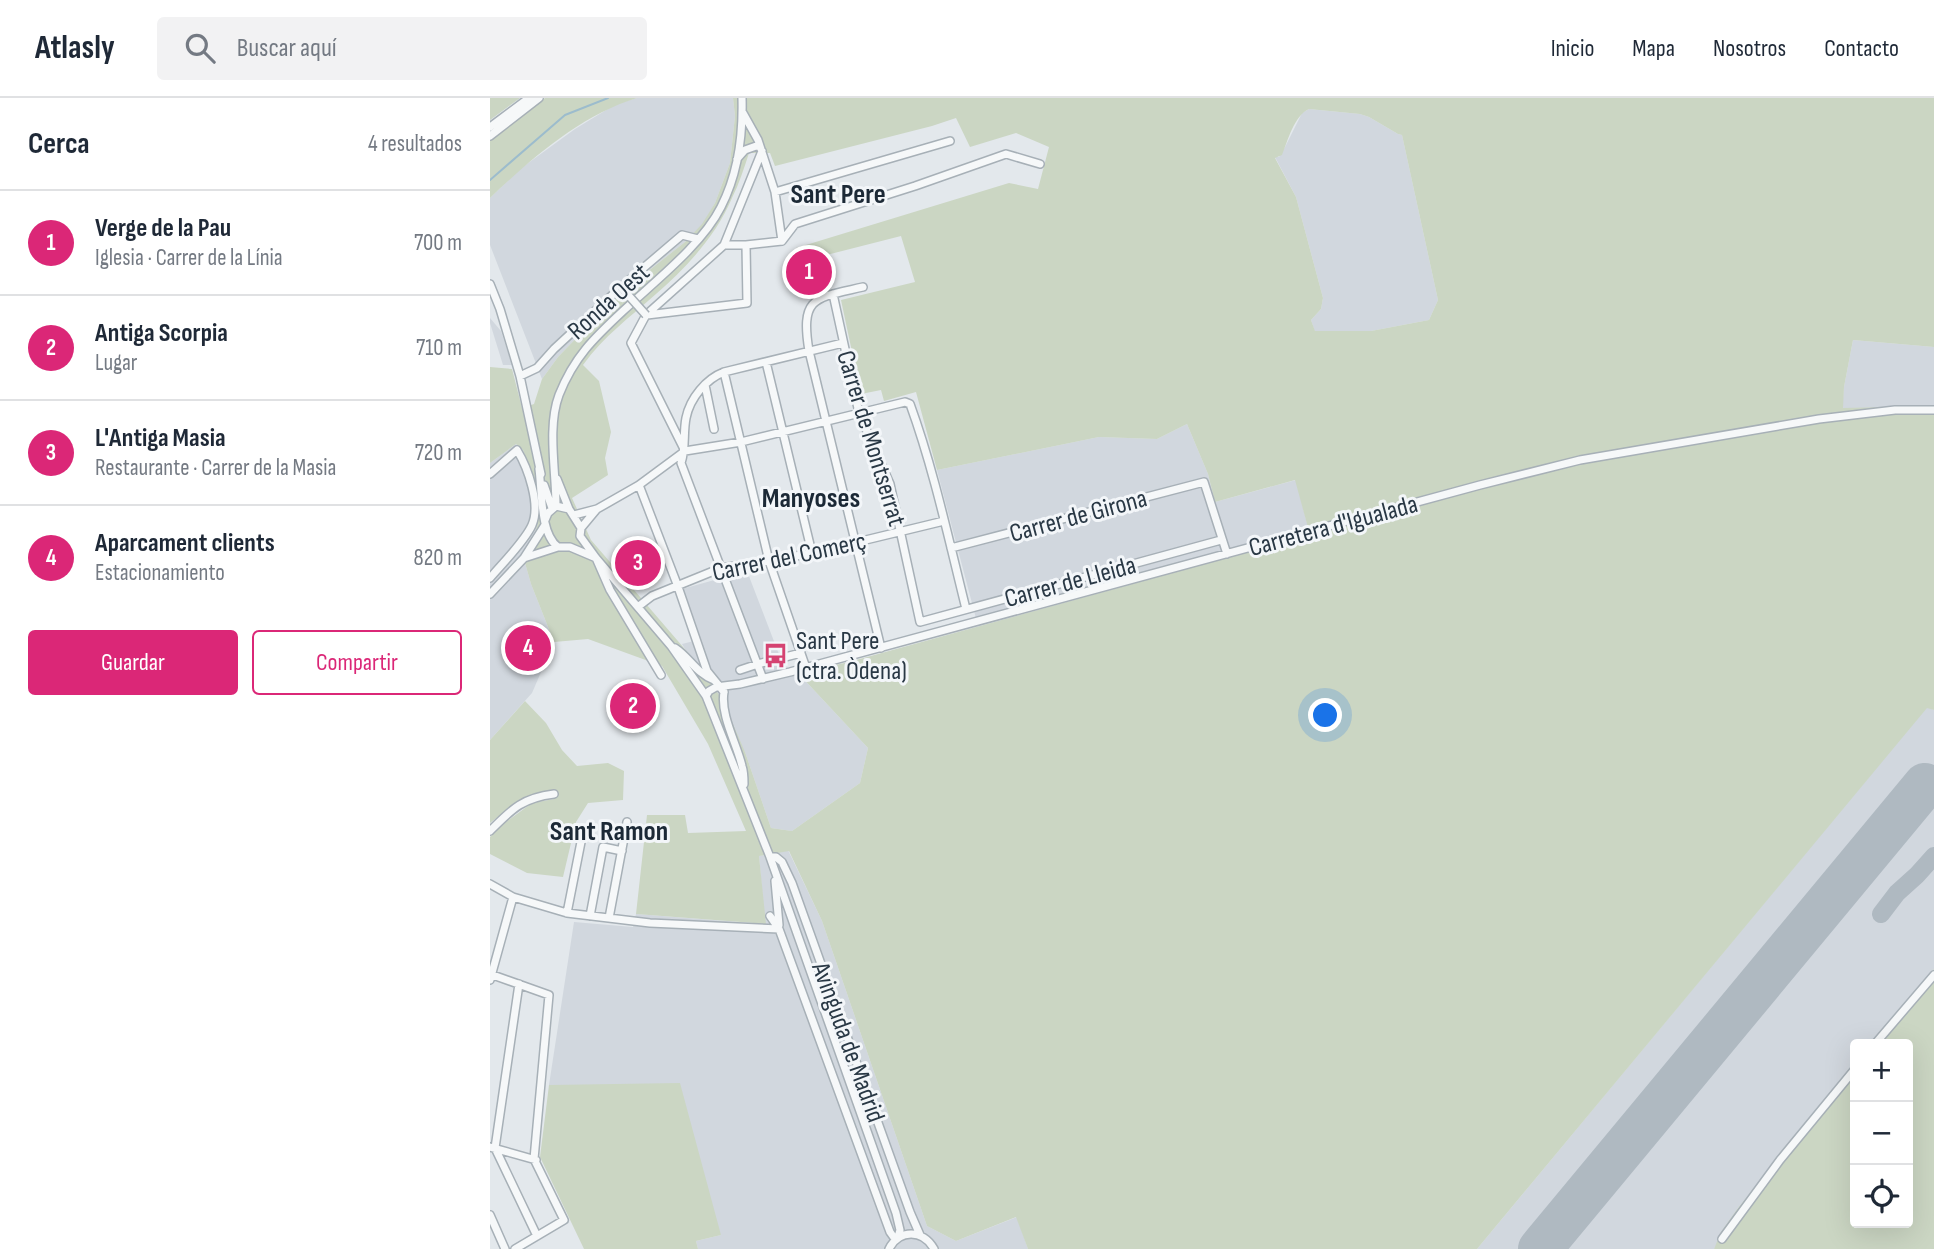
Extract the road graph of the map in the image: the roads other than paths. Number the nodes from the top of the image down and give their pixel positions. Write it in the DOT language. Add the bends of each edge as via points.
graph roads {
  1 [pos="529,98"];
  2 [pos="539,98"];
  3 [pos="742,98"];
  4 [pos="742,111"];
  5 [pos="490,127"];
  6 [pos="490,136"];
  7 [pos="950,141"];
  8 [pos="760,148"];
  9 [pos="737,160"];
  10 [pos="1040,164"];
  11 [pos="775,192"];
  12 [pos="698,239"];
  13 [pos="782,242"];
  14 [pos="723,245"];
  15 [pos="746,245"];
  16 [pos="490,284"];
  17 [pos="621,287"];
  18 [pos="863,287"];
  19 [pos="833,294"];
  20 [pos="646,315"];
  21 [pos="843,343"];
  22 [pos="809,351"];
  23 [pos="766,362"];
  24 [pos="724,372"];
  25 [pos="520,376"];
  26 [pos="705,385"];
  27 [pos="1934,410"];
  28 [pos="859,414"];
  29 [pos="826,421"];
  30 [pos="714,429"];
  31 [pos="784,432"];
  32 [pos="741,443"];
  33 [pos="685,451"];
  34 [pos="539,469"];
  35 [pos="490,474"];
  36 [pos="556,475"];
  37 [pos="639,485"];
  38 [pos="554,507"];
  39 [pos="597,509"];
  40 [pos="572,512"];
  41 [pos="944,521"];
  42 [pos="545,522"];
  43 [pos="901,531"];
  44 [pos="580,532"];
  45 [pos="1221,540"];
  46 [pos="856,542"];
  47 [pos="558,547"];
  48 [pos="570,547"];
  49 [pos="951,548"];
  50 [pos="812,552"];
  51 [pos="1227,554"];
  52 [pos="524,558"];
  53 [pos="596,558"];
  54 [pos="506,559"];
  55 [pos="769,561"];
  56 [pos="514,567"];
  57 [pos="721,568"];
  58 [pos="490,578"];
  59 [pos="677,584"];
  60 [pos="490,594"];
  61 [pos="639,606"];
  62 [pos="966,609"];
  63 [pos="920,622"];
  64 [pos="671,646"];
  65 [pos="881,648"];
  66 [pos="801,653"];
  67 [pos="758,664"];
  68 [pos="806,668"];
  69 [pos="740,670"];
  70 [pos="661,675"];
  71 [pos="763,679"];
  72 [pos="720,686"];
  73 [pos="706,696"];
  74 [pos="745,791"];
  75 [pos="554,794"];
  76 [pos="627,822"];
  77 [pos="490,831"];
  78 [pos="581,842"];
  79 [pos="622,851"];
  80 [pos="770,857"];
  81 [pos="775,870"];
  82 [pos="490,884"];
  83 [pos="513,897"];
  84 [pos="568,913"];
  85 [pos="590,916"];
  86 [pos="770,916"];
  87 [pos="609,918"];
  88 [pos="779,929"];
  89 [pos="1934,975"];
  90 [pos="490,976"];
  91 [pos="519,984"];
  92 [pos="1879,1039"];
  93 [pos="1850,1075"];
  94 [pos="492,1148"];
  95 [pos="536,1160"];
  96 [pos="896,1213"];
  97 [pos="490,1215"];
  98 [pos="916,1234"];
  99 [pos="537,1236"];
  100 [pos="897,1238"];
  101 [pos="1722,1240"];
  102 [pos="505,1249"];
  103 [pos="514,1249"];
  104 [pos="888,1249"];
  105 [pos="934,1249"];
  1 -- 5 [label="street"];
  2 -- 6 [label="street"];
  3 -- 4 [label="street"];
  4 -- 8 [label="street"];
  4 -- 9 [label="street"];
  7 -- 11 [label="street"];
  8 -- 9 [label="street" via="745,149"];
  8 -- 11 [label="street"];
  8 -- 14 [label="street"];
  9 -- 12 [label="street" via="721,208"];
  10 -- 13 [label="street" via="1006,154 795,225"];
  11 -- 13 [label="street"];
  12 -- 17 [label="street, Ronda Oest" via="682,235"];
  12 -- 36 [label="street" via="580,353 558,398 552,445"];
  13 -- 15 [label="street"];
  14 -- 15 [label="street"];
  14 -- 20 [label="street"];
  15 -- 20 [label="street" via="747,303"];
  16 -- 25 [label="street"];
  17 -- 20 [label="street, bridge"];
  17 -- 25 [label="street, Ronda Oest" via="537,368"];
  18 -- 19 [label="street"];
  19 -- 21 [label="street, Carrer de Montserrat"];
  19 -- 22 [label="street" via="822,297 807,314"];
  20 -- 33 [label="street" via="631,343"];
  21 -- 22 [label="street"];
  21 -- 28 [label="street, Carrer de Montserrat"];
  22 -- 23 [label="street"];
  22 -- 29 [label="street"];
  23 -- 24 [label="street"];
  23 -- 31 [label="street"];
  24 -- 26 [label="street"];
  24 -- 32 [label="street"];
  25 -- 34 [label="street"];
  26 -- 30 [label="street"];
  26 -- 33 [label="street" via="686,417"];
  27 -- 51 [label="street, Carretera d'Igualada" via="1819,419 1580,460"];
  28 -- 29 [label="street"];
  28 -- 41 [label="street" via="910,404"];
  28 -- 43 [label="street, Carrer de Montserrat" via="890,484"];
  29 -- 31 [label="street"];
  29 -- 46 [label="street"];
  31 -- 32 [label="street"];
  31 -- 50 [label="street"];
  32 -- 33 [label="street"];
  32 -- 55 [label="street"];
  33 -- 37 [label="street"];
  33 -- 57 [label="street" via="681,463"];
  34 -- 38 [label="street"];
  34 -- 42 [label="street"];
  35 -- 54 [label="street" via="517,450 527,468 534,503 535,517 528,533"];
  36 -- 38 [label="street"];
  36 -- 40 [label="street"];
  37 -- 39 [label="street"];
  37 -- 59 [label="street"];
  38 -- 40 [label="street"];
  38 -- 42 [label="street"];
  39 -- 40 [label="street"];
  39 -- 44 [label="street"];
  40 -- 44 [label="street"];
  41 -- 43 [label="street, Carrer del Comerç"];
  41 -- 49 [label="street"];
  42 -- 47 [label="street"];
  42 -- 52 [label="street"];
  43 -- 46 [label="street, Carrer del Comerç"];
  43 -- 63 [label="street, Carrer de Montserrat"];
  44 -- 48 [label="street"];
  44 -- 53 [label="street"];
  45 -- 49 [label="street, Carrer de Girona" via="1204,482"];
  45 -- 51 [label="street"];
  45 -- 62 [label="street, Carrer de Lleida"];
  46 -- 50 [label="street, Carrer del Comerç"];
  46 -- 65 [label="street"];
  47 -- 48 [label="street"];
  47 -- 52 [label="street"];
  48 -- 53 [label="street"];
  49 -- 62 [label="street"];
  50 -- 55 [label="street, Carrer del Comerç"];
  51 -- 65 [label="street, Carretera d'Igualada"];
  52 -- 56 [label="street"];
  53 -- 61 [label="street"];
  53 -- 70 [label="street"];
  54 -- 56 [label="street"];
  54 -- 58 [label="street"];
  55 -- 57 [label="street, Carrer del Comerç"];
  55 -- 66 [label="street"];
  56 -- 60 [label="street"];
  57 -- 59 [label="street, Carrer del Comerç"];
  57 -- 67 [label="street"];
  59 -- 61 [label="street, Carrer del Comerç"];
  59 -- 72 [label="street" via="707,671"];
  61 -- 64 [label="street"];
  62 -- 63 [label="street, Carrer de Lleida"];
  64 -- 72 [label="street"];
  64 -- 73 [label="street, Avinguda de Madrid"];
  65 -- 68 [label="street, Carretera d'Igualada"];
  66 -- 67 [label="street"];
  66 -- 68 [label="street"];
  67 -- 69 [label="street"];
  67 -- 71 [label="street"];
  68 -- 71 [label="street, Carretera d'Igualada"];
  71 -- 72 [label="street, Carretera d'Igualada"];
  72 -- 73 [label="street, Carretera d'Igualada" via="713,696"];
  72 -- 74 [label="street" via="743,767"];
  73 -- 74 [label="street, Avinguda de Madrid"];
  74 -- 80 [label="street, Avinguda de Madrid"];
  75 -- 77 [label="street" via="519,804"];
  76 -- 79 [label="street"];
  78 -- 84 [label="street"];
  79 -- 85 [label="street" via="603,847"];
  79 -- 87 [label="street"];
  80 -- 81 [label="street, Avinguda de Madrid"];
  80 -- 98 [label="street, Avinguda de Madrid" via="782,862 792,883"];
  81 -- 88 [label="street"];
  81 -- 96 [label="street, Avinguda de Madrid"];
  82 -- 83 [label="street"];
  83 -- 84 [label="street"];
  83 -- 90 [label="street"];
  84 -- 85 [label="street"];
  85 -- 87 [label="street"];
  86 -- 88 [label="street, Avinguda de Madrid"];
  87 -- 88 [label="street"];
  88 -- 100 [label="street, Avinguda de Madrid" via="890,1232"];
  89 -- 92 [label="street"];
  90 -- 91 [label="street"];
  91 -- 94 [label="street"];
  91 -- 95 [label="street" via="549,995"];
  93 -- 101 [label="street"];
  94 -- 95 [label="street"];
  94 -- 99 [label="street"];
  95 -- 99 [label="street" via="564,1220"];
  96 -- 98 [label="street, Avinguda de Madrid" via="905,1228"];
  96 -- 100 [label="street, Avinguda de Madrid"];
  97 -- 102 [label="street"];
  98 -- 100 [label="street"];
  98 -- 105 [label="street"];
  99 -- 103 [label="street"];
  100 -- 104 [label="street"];
}
